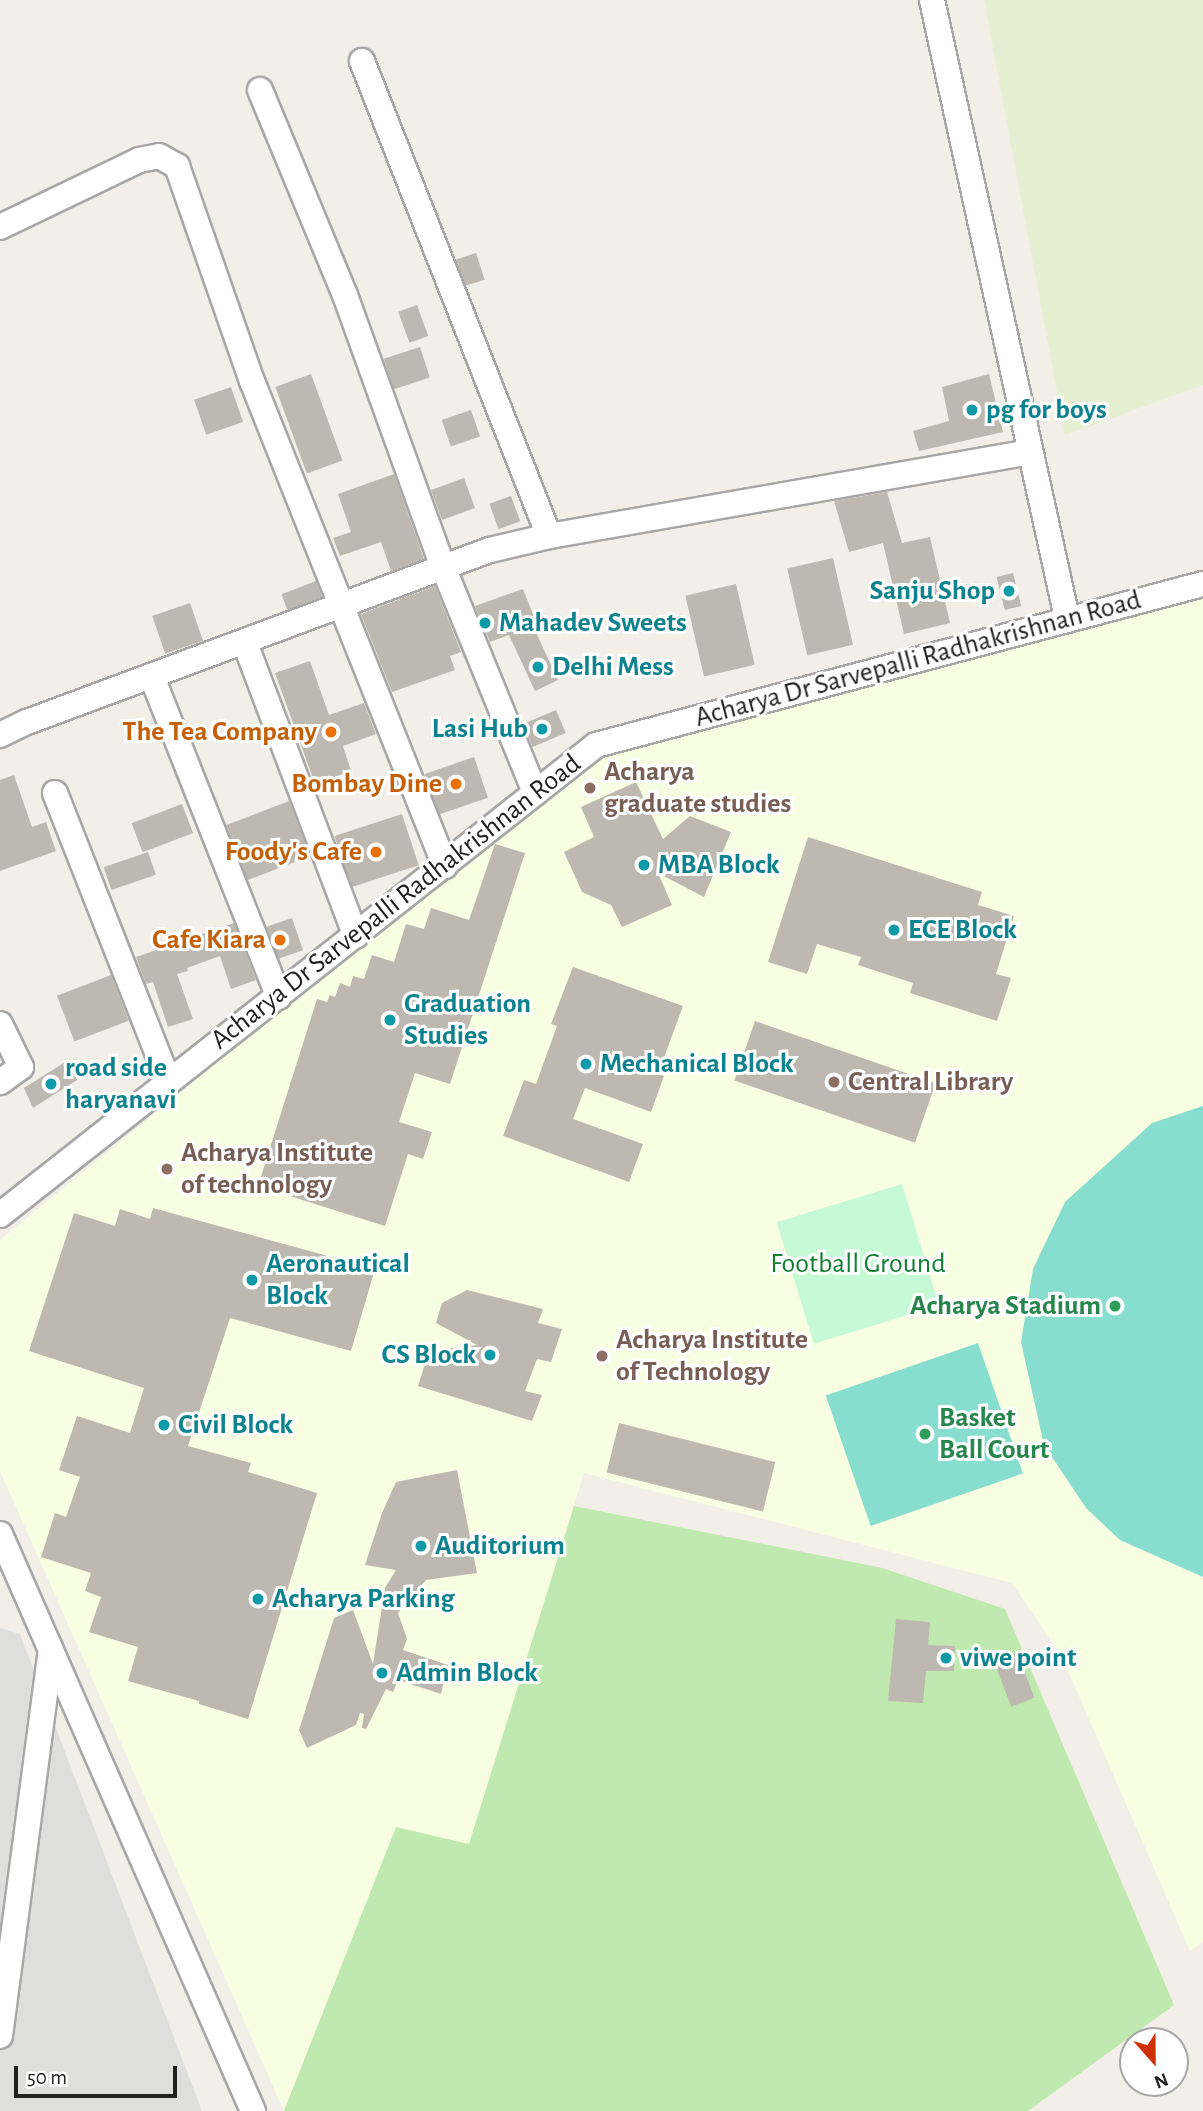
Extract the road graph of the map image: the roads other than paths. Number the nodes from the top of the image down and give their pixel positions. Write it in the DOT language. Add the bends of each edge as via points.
graph roads {
  1 [pos="932,0"];
  2 [pos="362,61"];
  3 [pos="260,90"];
  4 [pos="0,227"];
  5 [pos="1028,452"];
  6 [pos="549,536"];
  7 [pos="443,567"];
  8 [pos="1203,583"];
  9 [pos="342,606"];
  10 [pos="1067,618"];
  11 [pos="245,643"];
  12 [pos="152,677"];
  13 [pos="0,735"];
  14 [pos="55,793"];
  15 [pos="535,793"];
  16 [pos="445,866"];
  17 [pos="356,936"];
  18 [pos="279,997"];
  19 [pos="0,1024"];
  20 [pos="168,1080"];
  21 [pos="0,1082"];
  22 [pos="0,1215"];
  23 [pos="0,1534"];
  24 [pos="51,1649"];
  25 [pos="7,1938"];
  26 [pos="0,2036"];
  27 [pos="253,2111"];
  1 -- 5 [label="street"];
  2 -- 6 [label="street"];
  3 -- 7 [label="street" via="345,295"];
  4 -- 9 [label="street" via="139,160 159,156 177,166 252,381"];
  5 -- 6 [label="street"];
  5 -- 10 [label="street"];
  6 -- 7 [label="street"];
  7 -- 9 [label="street"];
  7 -- 15 [label="street"];
  8 -- 10 [label="street, Acharya Dr Sarvepalli Radhakrishnan Road"];
  9 -- 11 [label="street"];
  9 -- 16 [label="street"];
  10 -- 15 [label="street, Acharya Dr Sarvepalli Radhakrishnan Road" via="596,745"];
  11 -- 12 [label="street"];
  11 -- 17 [label="street"];
  12 -- 13 [label="street"];
  12 -- 18 [label="street"];
  14 -- 20 [label="street"];
  15 -- 16 [label="street, Acharya Dr Sarvepalli Radhakrishnan Road"];
  16 -- 17 [label="street, Acharya Dr Sarvepalli Radhakrishnan Road"];
  17 -- 18 [label="street, Acharya Dr Sarvepalli Radhakrishnan Road"];
  18 -- 20 [label="street, Acharya Dr Sarvepalli Radhakrishnan Road"];
  19 -- 21 [label="street" via="21,1067"];
  20 -- 22 [label="street, Acharya Dr Sarvepalli Radhakrishnan Road"];
  23 -- 24 [label="street"];
  24 -- 25 [label="street"];
  24 -- 27 [label="street"];
  25 -- 26 [label="street"];
}
